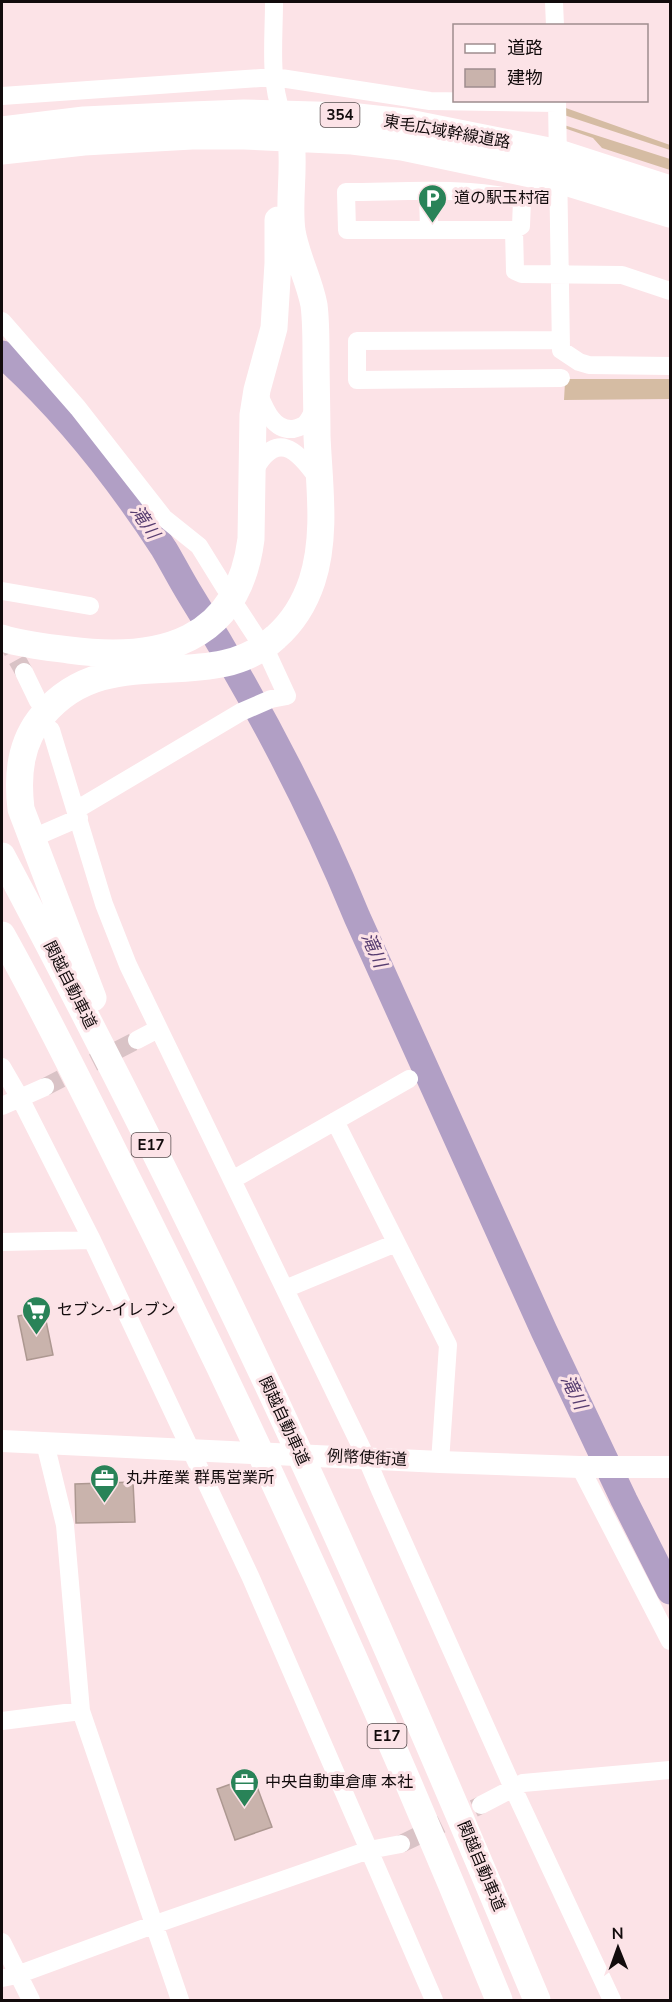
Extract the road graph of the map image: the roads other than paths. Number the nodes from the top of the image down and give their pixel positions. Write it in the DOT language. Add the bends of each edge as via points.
graph roads {
  1 [pos="274,2"];
  2 [pos="554,2"];
  3 [pos="555,24"];
  4 [pos="274,77"];
  5 [pos="2,96"];
  6 [pos="453,101"];
  7 [pos="557,102"];
  8 [pos="2,130"];
  9 [pos="284,130"];
  10 [pos="2,151"];
  11 [pos="559,153"];
  12 [pos="559,180"];
  13 [pos="670,189"];
  14 [pos="428,192"];
  15 [pos="670,214"];
  16 [pos="429,230"];
  17 [pos="514,230"];
  18 [pos="560,274"];
  19 [pos="670,291"];
  20 [pos="2,321"];
  21 [pos="561,345"];
  22 [pos="670,366"];
  23 [pos="561,378"];
  24 [pos="257,390"];
  25 [pos="317,395"];
  26 [pos="253,473"];
  27 [pos="320,481"];
  28 [pos="2,591"];
  29 [pos="231,600"];
  30 [pos="90,606"];
  31 [pos="2,638"];
  32 [pos="262,648"];
  33 [pos="24,672"];
  34 [pos="38,700"];
  35 [pos="51,730"];
  36 [pos="78,814"];
  37 [pos="42,834"];
  38 [pos="2,856"];
  39 [pos="2,935"];
  40 [pos="158,1029"];
  41 [pos="137,1040"];
  42 [pos="2,1068"];
  43 [pos="410,1079"];
  44 [pos="45,1087"];
  45 [pos="20,1098"];
  46 [pos="2,1106"];
  47 [pos="133,1107"];
  48 [pos="335,1121"];
  49 [pos="232,1180"];
  50 [pos="92,1240"];
  51 [pos="2,1242"];
  52 [pos="396,1243"];
  53 [pos="285,1289"];
  54 [pos="2,1441"];
  55 [pos="45,1443"];
  56 [pos="190,1450"];
  57 [pos="366,1457"];
  58 [pos="440,1462"];
  59 [pos="584,1467"];
  60 [pos="670,1467"];
  61 [pos="670,1641"];
  62 [pos="81,1711"];
  63 [pos="2,1721"];
  64 [pos="670,1770"];
  65 [pos="513,1788"];
  66 [pos="481,1805"];
  67 [pos="401,1844"];
  68 [pos="369,1851"];
  69 [pos="153,1925"];
  70 [pos="2,1942"];
  71 [pos="9,1976"];
  72 [pos="31,2001"];
  73 [pos="180,2001"];
  74 [pos="434,2001"];
  75 [pos="499,2001"];
  76 [pos="537,2001"];
  77 [pos="612,2001"];
  1 -- 4 [label="street"];
  2 -- 3 [label="street"];
  4 -- 5 [label="street"];
  4 -- 6 [label="street"];
  4 -- 9 [label="street"];
  7 -- 11 [label="street"];
  8 -- 9 [label="highway, 東毛広域幹線道路 / 354" via="84,120 244,113"];
  9 -- 10 [label="highway, 東毛広域幹線道路 / 354" via="244,136 141,138"];
  9 -- 11 [label="highway, 東毛広域幹線道路 / 354" via="349,116 404,122"];
  9 -- 12 [label="highway, 東毛広域幹線道路 / 354" via="402,147"];
  9 -- 24 [label="highway" via="274,328"];
  9 -- 25 [label="highway" via="295,246 314,304"];
  11 -- 12 [label="street"];
  11 -- 13 [label="highway, 東毛広域幹線道路 / 354"];
  12 -- 15 [label="highway, 東毛広域幹線道路 / 354"];
  12 -- 18 [label="street"];
  14 -- 16 [label="street"];
  14 -- 16 [label="street" via="346,192 347,230"];
  14 -- 17 [label="street" via="504,195 522,200 521,225"];
  16 -- 17 [label="street"];
  17 -- 18 [label="street" via="515,271"];
  18 -- 19 [label="street" via="622,275"];
  18 -- 21 [label="street"];
  20 -- 29 [label="street" via="78,408 164,518 199,546"];
  21 -- 22 [label="street" via="579,362 589,365"];
  21 -- 23 [label="street" via="357,341 357,380"];
  24 -- 25 [label="street" via="271,419 286,429 306,423 316,406"];
  24 -- 26 [label="highway"];
  25 -- 27 [label="highway"];
  26 -- 27 [label="street" via="268,452 287,448 296,452"];
  26 -- 29 [label="highway" via="248,559"];
  27 -- 32 [label="highway" via="318,559 312,581 290,623"];
  28 -- 30 [label="street"];
  29 -- 31 [label="highway" via="216,619 184,641 156,650 87,652"];
  29 -- 32 [label="street"];
  32 -- 36 [label="street" via="287,696 241,712"];
  32 -- 47 [label="highway" via="236,660 199,668 119,672 73,688 53,703 35,725 20,764 18,785 26,827"];
  33 -- 34 [label="street"];
  35 -- 36 [label="street"];
  36 -- 37 [label="street"];
  36 -- 40 [label="street" via="104,904"];
  38 -- 47 [label="highway, 関越自動車道 / E17"];
  39 -- 75 [label="highway, 関越自動車道 / E17" via="255,1439 433,1838"];
  40 -- 41 [label="street"];
  40 -- 49 [label="street"];
  42 -- 45 [label="street"];
  43 -- 48 [label="street"];
  44 -- 45 [label="street"];
  45 -- 46 [label="street"];
  45 -- 50 [label="street"];
  47 -- 76 [label="highway, 関越自動車道 / E17" via="309,1474"];
  48 -- 49 [label="street"];
  48 -- 52 [label="street"];
  49 -- 53 [label="street"];
  50 -- 51 [label="street"];
  50 -- 56 [label="street"];
  52 -- 53 [label="street"];
  52 -- 58 [label="street" via="448,1345"];
  53 -- 57 [label="street"];
  54 -- 55 [label="main road, 例幣使街道"];
  55 -- 56 [label="main road, 例幣使街道"];
  55 -- 62 [label="street" via="65,1525"];
  56 -- 57 [label="main road, 例幣使街道"];
  56 -- 68 [label="street" via="252,1578"];
  57 -- 58 [label="main road, 例幣使街道"];
  57 -- 65 [label="street"];
  58 -- 59 [label="main road, 例幣使街道"];
  59 -- 60 [label="main road, 例幣使街道"];
  59 -- 61 [label="street"];
  62 -- 63 [label="street"];
  62 -- 69 [label="street"];
  64 -- 65 [label="street" via="523,1783"];
  65 -- 66 [label="street"];
  65 -- 77 [label="street"];
  67 -- 68 [label="street"];
  68 -- 69 [label="street"];
  68 -- 74 [label="street"];
  69 -- 71 [label="street"];
  69 -- 73 [label="street"];
  70 -- 71 [label="street"];
  71 -- 72 [label="street"];
}
